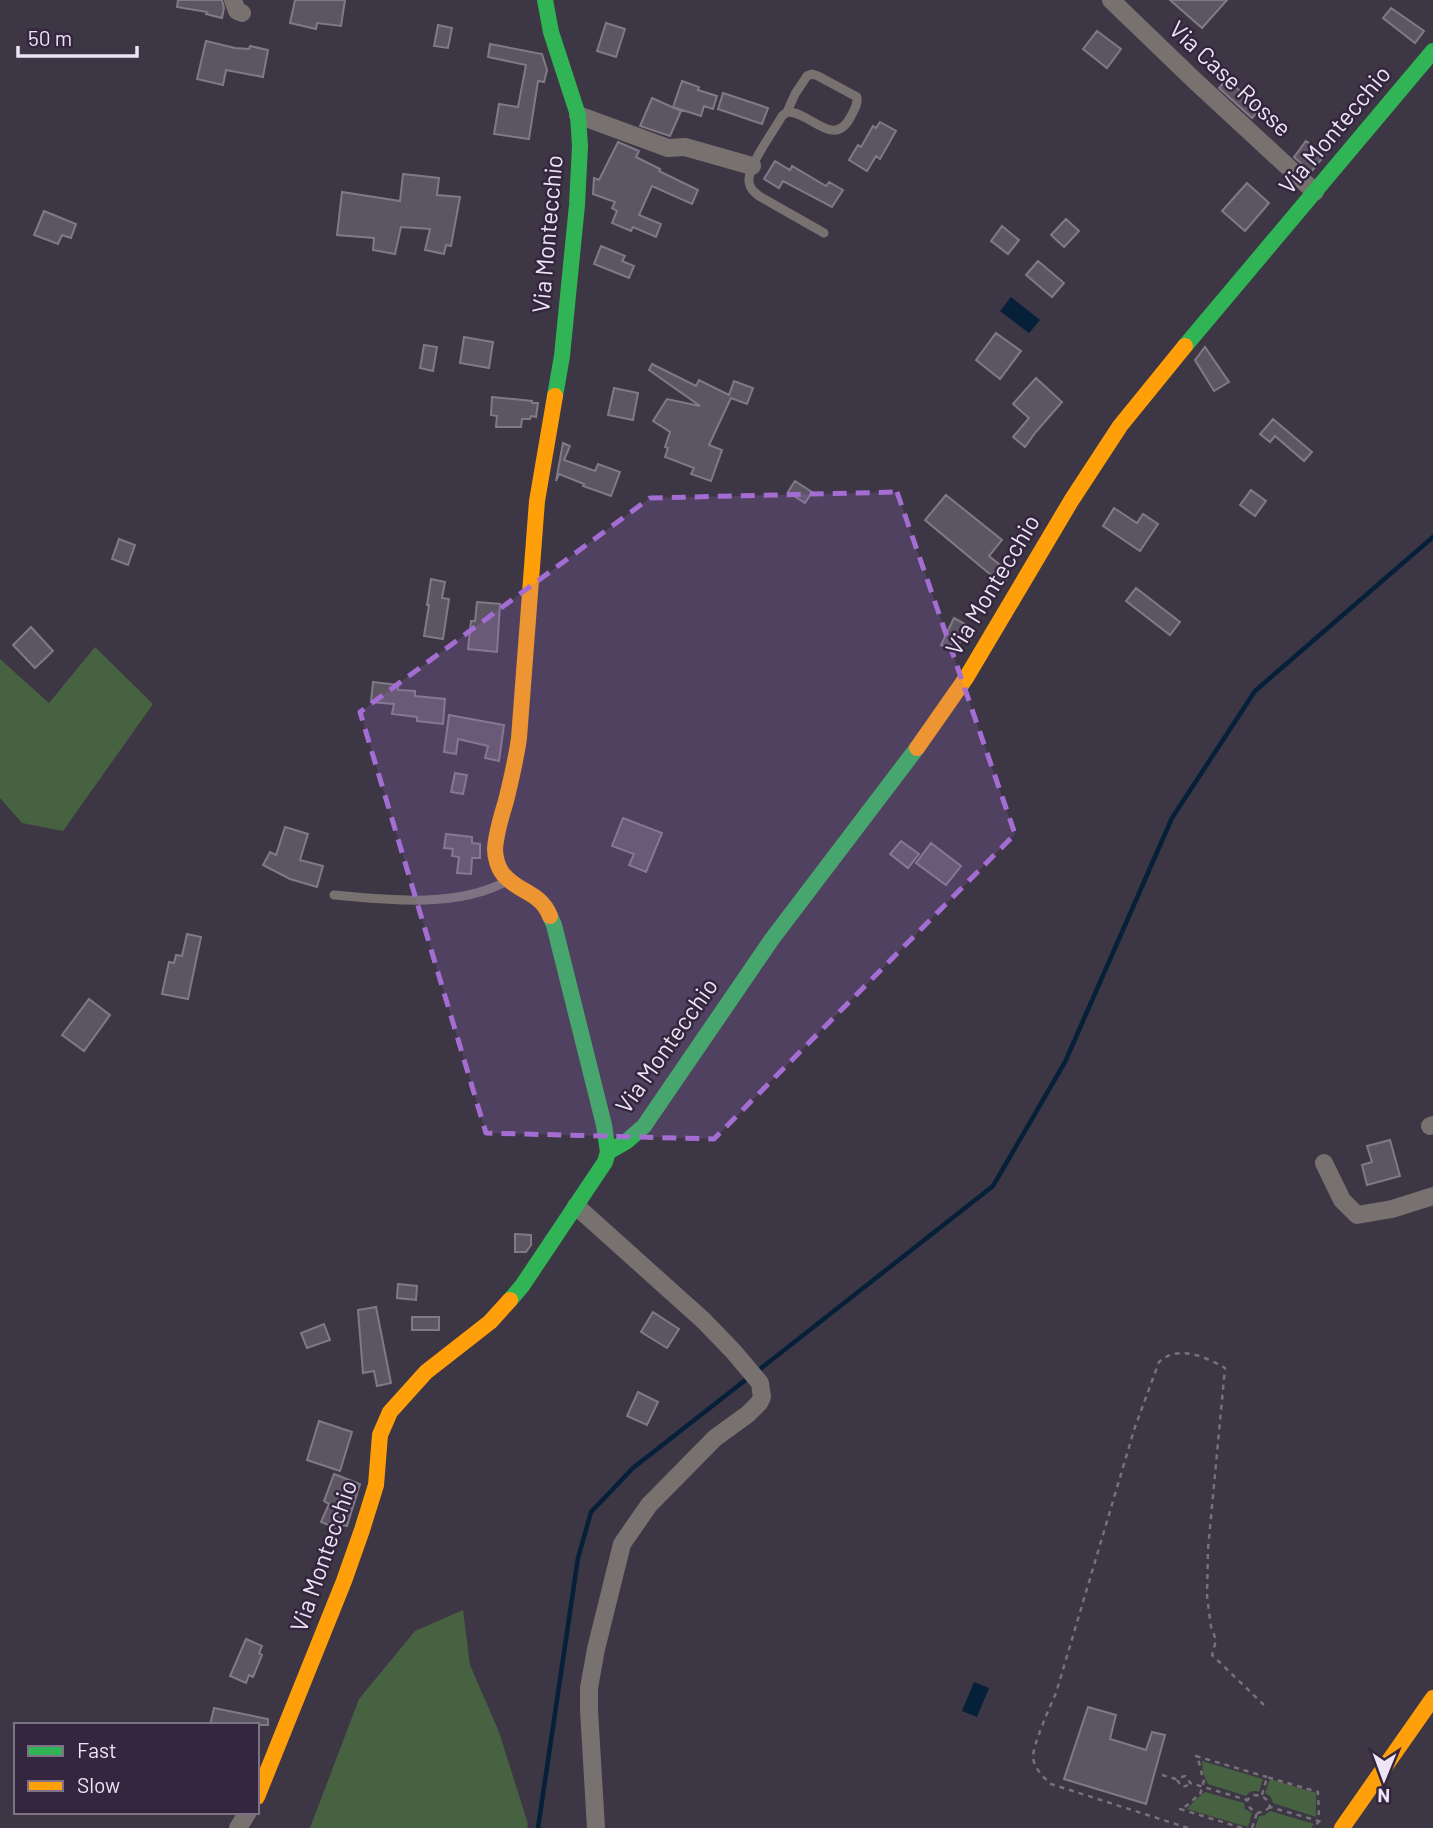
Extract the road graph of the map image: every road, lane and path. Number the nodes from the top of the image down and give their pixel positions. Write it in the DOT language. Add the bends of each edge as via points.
graph roads {
  1 [pos="545,0"];
  2 [pos="1111,0"];
  3 [pos="1433,51"];
  4 [pos="787,112"];
  5 [pos="578,115"];
  6 [pos="752,166"];
  7 [pos="1315,192"];
  8 [pos="824,233"];
  9 [pos="509,880"];
  10 [pos="334,895"];
  11 [pos="608,1152"];
  12 [pos="1324,1163"];
  13 [pos="1433,1196"];
  14 [pos="576,1206"];
  15 [pos="1433,1698"];
  16 [pos="1264,1705"];
  17 [pos="1162,1775"];
  18 [pos="1267,1777"];
  19 [pos="1176,1779"];
  20 [pos="1189,1783"];
  21 [pos="1202,1787"];
  22 [pos="259,1792"];
  23 [pos="1262,1795"];
  24 [pos="1247,1800"];
  25 [pos="1270,1807"];
  26 [pos="1256,1813"];
  27 [pos="1321,1822"];
  28 [pos="596,1828"];
  29 [pos="1188,1828"];
  30 [pos="1242,1828"];
  31 [pos="1252,1828"];
  32 [pos="1314,1828"];
  33 [pos="1342,1828"];
  1 -- 5 [label="street, Via Montecchio"];
  2 -- 7 [label="street, Via Case Rosse"];
  3 -- 7 [label="street, Via Montecchio"];
  4 -- 4 [label="lane" via="825,129 843,129 857,97 812,74"];
  4 -- 6 [label="lane"];
  5 -- 6 [label="street" via="668,148 685,148"];
  5 -- 9 [label="street, Via Montecchio" via="576,219 562,356 537,501 516,765 496,838 497,863"];
  6 -- 8 [label="lane" via="751,189"];
  7 -- 11 [label="street, Via Montecchio" via="1120,426 966,678 918,747 772,939 644,1126"];
  9 -- 10 [label="lane" via="488,891 451,898 390,900"];
  9 -- 11 [label="street, Via Montecchio" via="540,900 554,925"];
  11 -- 14 [label="street, Via Montecchio"];
  12 -- 13 [label="street" via="1342,1200 1357,1215"];
  14 -- 22 [label="street, Via Montecchio" via="522,1286 490,1322 426,1372 390,1412 380,1435 376,1485 362,1530"];
  14 -- 28 [label="street" via="733,1351 760,1382 762,1396 659,1496 622,1544 589,1688"];
  15 -- 33 [label="street"];
  16 -- 29 [label="path" via="1212,1655 1216,1640 1207,1596 1208,1549 1225,1368 1192,1354 1166,1355 1159,1362 1135,1427 1033,1756 1040,1775 1051,1784"];
  17 -- 19 [label="path"];
  18 -- 21 [label="path" via="1196,1756"];
  18 -- 23 [label="path"];
  18 -- 27 [label="path" via="1318,1792"];
  19 -- 20 [label="path" via="1185,1776"];
  19 -- 20 [label="path" via="1181,1787"];
  20 -- 21 [label="path"];
  21 -- 24 [label="path"];
  21 -- 30 [label="path" via="1200,1795 1180,1810"];
  23 -- 24 [label="path"];
  23 -- 25 [label="path"];
  24 -- 26 [label="path"];
  25 -- 26 [label="path"];
  25 -- 27 [label="path"];
  26 -- 31 [label="path"];
  27 -- 32 [label="path"];
}
